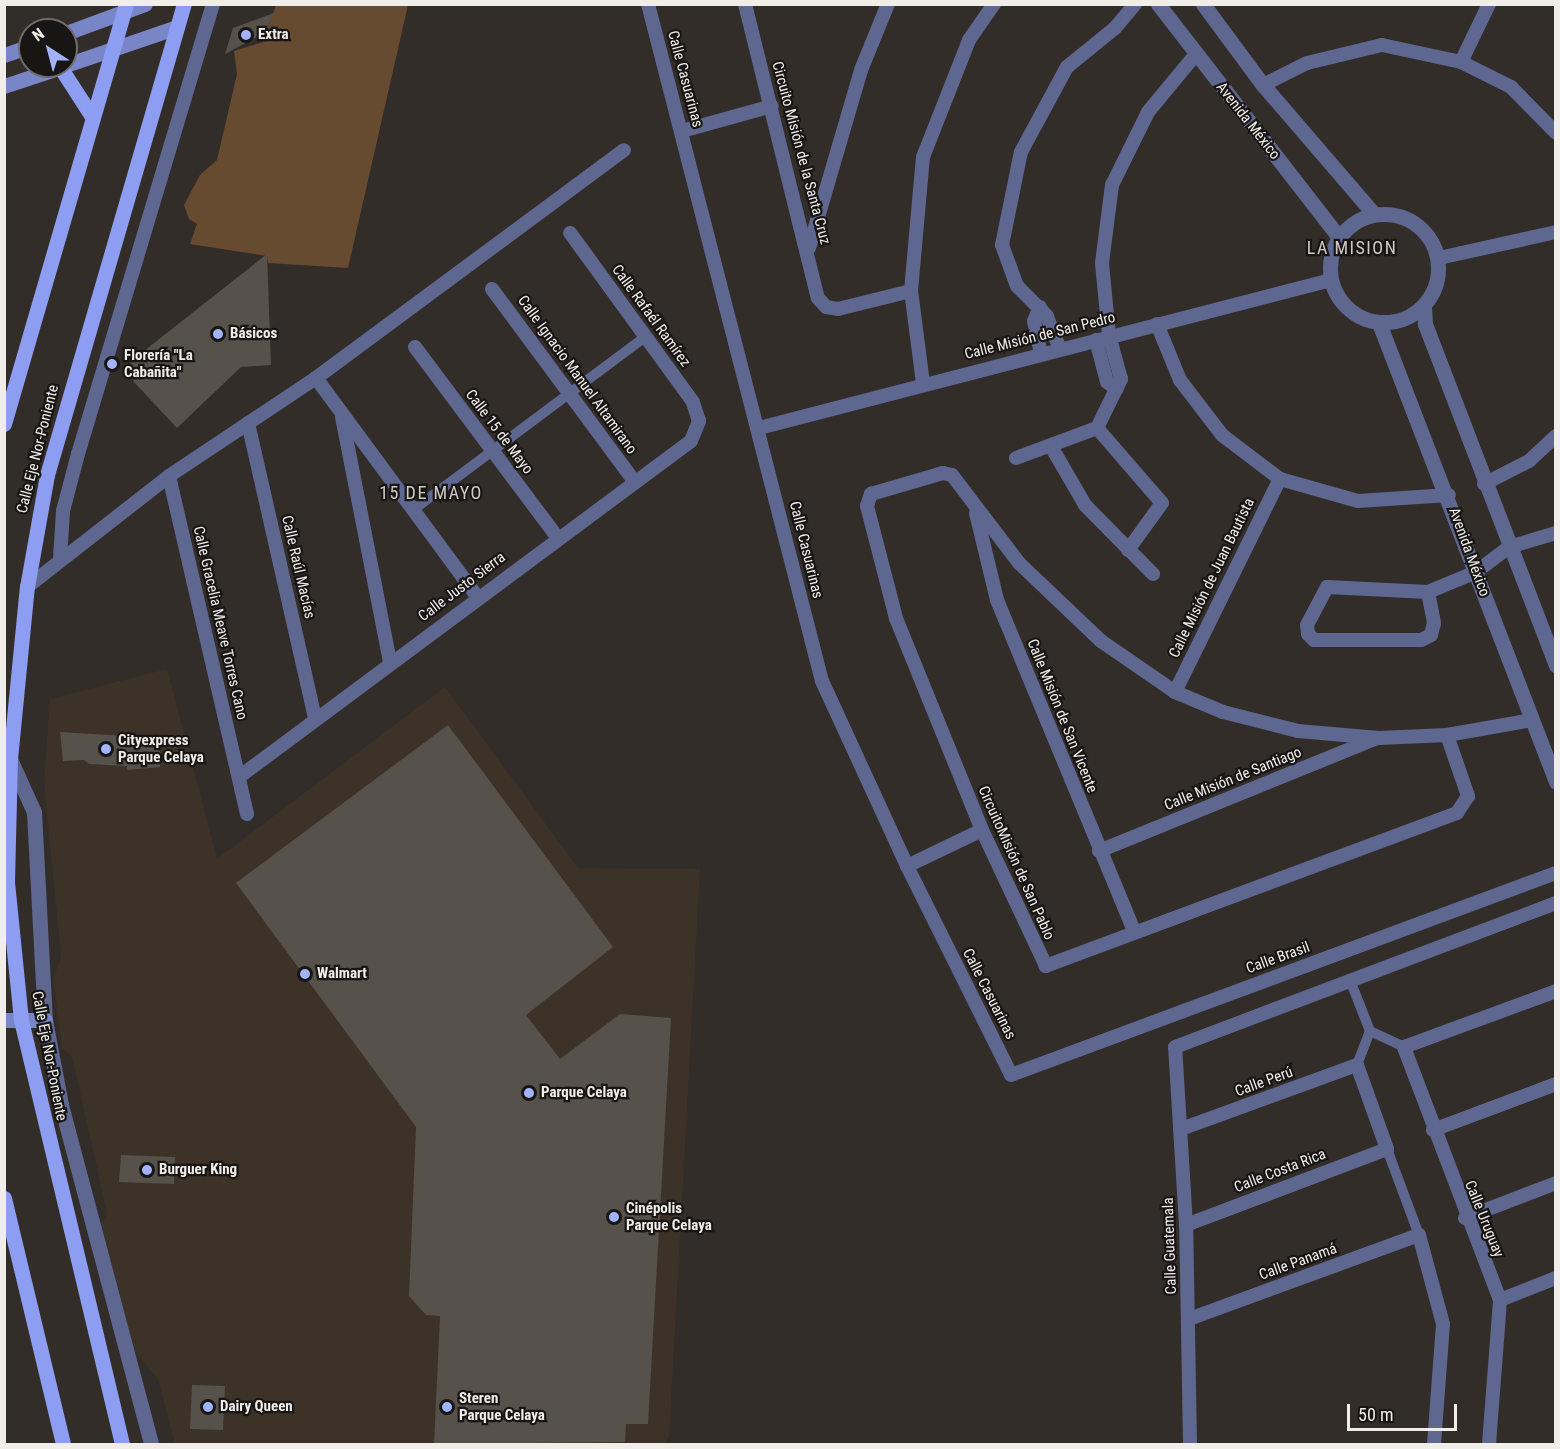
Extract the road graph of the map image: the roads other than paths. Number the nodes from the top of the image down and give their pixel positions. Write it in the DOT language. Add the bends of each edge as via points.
graph roads {
  1 [pos="145,4"];
  2 [pos="184,4"];
  3 [pos="213,4"];
  4 [pos="648,4"];
  5 [pos="745,4"];
  6 [pos="888,4"];
  7 [pos="994,4"];
  8 [pos="1135,4"];
  9 [pos="1158,4"];
  10 [pos="1203,4"];
  11 [pos="1489,4"];
  12 [pos="125,9"];
  13 [pos="177,27"];
  14 [pos="78,28"];
  15 [pos="112,50"];
  16 [pos="1196,54"];
  17 [pos="78,61"];
  18 [pos="1461,62"];
  19 [pos="28,78"];
  20 [pos="70,78"];
  21 [pos="1263,85"];
  22 [pos="4,86"];
  23 [pos="772,106"];
  24 [pos="91,115"];
  25 [pos="682,130"];
  26 [pos="1556,133"];
  27 [pos="624,150"];
  28 [pos="1374,214"];
  29 [pos="1556,232"];
  30 [pos="570,233"];
  31 [pos="1339,237"];
  32 [pos="809,249"];
  33 [pos="1439,258"];
  34 [pos="1331,279"];
  35 [pos="492,289"];
  36 [pos="910,291"];
  37 [pos="1424,306"];
  38 [pos="1040,307"];
  39 [pos="1379,323"];
  40 [pos="1157,324"];
  41 [pos="645,337"];
  42 [pos="1103,338"];
  43 [pos="415,347"];
  44 [pos="1060,349"];
  45 [pos="1041,354"];
  46 [pos="316,378"];
  47 [pos="923,383"];
  48 [pos="569,393"];
  49 [pos="342,413"];
  50 [pos="699,422"];
  51 [pos="248,423"];
  52 [pos="4,424"];
  53 [pos="759,428"];
  54 [pos="1097,428"];
  55 [pos="1556,436"];
  56 [pos="1052,448"];
  57 [pos="492,450"];
  58 [pos="1016,458"];
  59 [pos="169,476"];
  60 [pos="1280,479"];
  61 [pos="635,482"];
  62 [pos="1484,484"];
  63 [pos="1449,495"];
  64 [pos="975,509"];
  65 [pos="413,510"];
  66 [pos="1556,533"];
  67 [pos="558,538"];
  68 [pos="1509,547"];
  69 [pos="1128,550"];
  70 [pos="60,558"];
  71 [pos="1476,572"];
  72 [pos="1153,574"];
  73 [pos="27,587"];
  74 [pos="1428,592"];
  75 [pos="477,596"];
  76 [pos="390,662"];
  77 [pos="1556,666"];
  78 [pos="1175,692"];
  79 [pos="315,719"];
  80 [pos="1532,720"];
  81 [pos="1447,735"];
  82 [pos="1379,738"];
  83 [pos="10,759"];
  84 [pos="239,777"];
  85 [pos="1556,782"];
  86 [pos="247,814"];
  87 [pos="982,830"];
  88 [pos="1099,852"];
  89 [pos="907,866"];
  90 [pos="1556,873"];
  91 [pos="1556,903"];
  92 [pos="1134,931"];
  93 [pos="1350,980"];
  94 [pos="1556,990"];
  95 [pos="4,1020"];
  96 [pos="21,1020"];
  97 [pos="45,1020"];
  98 [pos="1370,1031"];
  99 [pos="1404,1047"];
  100 [pos="1357,1065"];
  101 [pos="1011,1075"];
  102 [pos="1556,1084"];
  103 [pos="1181,1129"];
  104 [pos="1433,1130"];
  105 [pos="1387,1149"];
  106 [pos="1556,1183"];
  107 [pos="4,1198"];
  108 [pos="1465,1218"];
  109 [pos="1186,1225"];
  110 [pos="1419,1235"];
  111 [pos="1556,1278"];
  112 [pos="1500,1300"];
  113 [pos="1189,1319"];
  114 [pos="63,1444"];
  115 [pos="122,1444"];
  116 [pos="151,1444"];
  117 [pos="1190,1444"];
  118 [pos="1434,1444"];
  119 [pos="1489,1444"];
  1 -- 12 [label="main road"];
  2 -- 13 [label="main road, Calle Eje Nor-Poniente"];
  3 -- 70 [label="street" via="78,454 63,511"];
  4 -- 25 [label="street, Calle Casuarinas"];
  5 -- 23 [label="street, Circuito Misión de la Santa Cruz"];
  6 -- 32 [label="street" via="861,70"];
  7 -- 36 [label="street" via="969,40 923,157"];
  8 -- 38 [label="street" via="1115,28 1068,67 1021,152 1002,246 1017,286"];
  9 -- 16 [label="street, Avenida México"];
  10 -- 21 [label="street"];
  11 -- 18 [label="street"];
  12 -- 14 [label="main road"];
  12 -- 15 [label="main road"];
  13 -- 15 [label="main road"];
  13 -- 73 [label="main road, Calle Eje Nor-Poniente" via="47,475"];
  15 -- 17 [label="main road"];
  15 -- 24 [label="main road"];
  16 -- 31 [label="street, Avenida México"];
  16 -- 42 [label="street" via="1148,112 1112,185 1102,263"];
  18 -- 21 [label="street" via="1382,45 1307,63"];
  18 -- 26 [label="street" via="1511,87"];
  19 -- 22 [label="main road"];
  20 -- 24 [label="main road"];
  21 -- 28 [label="street"];
  23 -- 25 [label="street"];
  23 -- 32 [label="street, Circuito Misión de la Santa Cruz"];
  24 -- 52 [label="main road"];
  25 -- 53 [label="street, Calle Casuarinas"];
  27 -- 46 [label="street"];
  28 -- 31 [label="street" via="1354,223"];
  28 -- 33 [label="street" via="1406,218 1431,238"];
  29 -- 33 [label="street"];
  30 -- 41 [label="street, Calle Rafaél Ramírez"];
  31 -- 34 [label="street" via="1331,256"];
  32 -- 36 [label="street, Circuito Misión de la Santa Cruz" via="818,298 826,307 838,309"];
  33 -- 37 [label="street" via="1438,281"];
  34 -- 39 [label="street" via="1342,303 1358,316"];
  34 -- 40 [label="street, Calle Misión de San Pedro"];
  35 -- 48 [label="street, Calle Ignacio Manuel Altamirano"];
  36 -- 47 [label="street"];
  37 -- 39 [label="street" via="1404,319"];
  37 -- 62 [label="street" via="1425,324"];
  38 -- 44 [label="street"];
  38 -- 45 [label="street" via="1034,321"];
  39 -- 63 [label="street, Avenida México"];
  40 -- 42 [label="street, Calle Misión de San Pedro"];
  40 -- 60 [label="street" via="1180,380 1222,435"];
  41 -- 48 [label="street"];
  41 -- 50 [label="street, Calle Rafaél Ramírez" via="693,402"];
  42 -- 44 [label="street, Calle Misión de San Pedro"];
  42 -- 54 [label="street" via="1121,379"];
  43 -- 57 [label="street, Calle 15 de Mayo"];
  44 -- 45 [label="street, Calle Misión de San Pedro"];
  45 -- 47 [label="street, Calle Misión de San Pedro"];
  46 -- 49 [label="street"];
  46 -- 51 [label="street"];
  47 -- 53 [label="street, Calle Misión de San Pedro"];
  48 -- 57 [label="street"];
  48 -- 61 [label="street, Calle Ignacio Manuel Altamirano"];
  49 -- 65 [label="street"];
  49 -- 76 [label="street"];
  50 -- 61 [label="street, Calle Justo Sierra" via="691,441"];
  51 -- 59 [label="street"];
  51 -- 79 [label="street, Calle Raúl Macías"];
  53 -- 89 [label="street, Calle Casuarinas" via="822,681"];
  54 -- 56 [label="street"];
  54 -- 69 [label="street" via="1162,503"];
  55 -- 62 [label="street" via="1529,461"];
  56 -- 58 [label="street"];
  56 -- 69 [label="street" via="1085,505"];
  57 -- 65 [label="street"];
  57 -- 67 [label="street, Calle 15 de Mayo"];
  59 -- 70 [label="street"];
  59 -- 84 [label="street, Calle Gracelia Meave Torres Cano"];
  60 -- 63 [label="street" via="1358,501"];
  60 -- 78 [label="street, Calle Misión de Juan Bautista"];
  61 -- 67 [label="street, Calle Justo Sierra"];
  62 -- 68 [label="street"];
  63 -- 71 [label="street, Avenida México"];
  64 -- 78 [label="street" via="1019,563 1101,641"];
  64 -- 87 [label="street, CircuitoMisión de San Pablo" via="952,475 943,473 881,488 871,494 867,506 896,618"];
  64 -- 88 [label="street, Calle Misión de San Vicente" via="997,600"];
  65 -- 75 [label="street"];
  66 -- 68 [label="street"];
  67 -- 75 [label="street, Calle Justo Sierra"];
  68 -- 71 [label="street"];
  68 -- 77 [label="street"];
  69 -- 72 [label="street"];
  70 -- 73 [label="street"];
  71 -- 74 [label="street"];
  71 -- 80 [label="street, Avenida México"];
  73 -- 83 [label="main road, Calle Eje Nor-Poniente"];
  74 -- 74 [label="street" via="1434,623 1431,635 1421,640 1314,640 1308,634 1307,625 1327,587"];
  75 -- 76 [label="street, Calle Justo Sierra"];
  76 -- 79 [label="street, Calle Justo Sierra"];
  78 -- 82 [label="street" via="1223,712 1298,731"];
  79 -- 84 [label="street, Calle Justo Sierra"];
  80 -- 81 [label="street"];
  80 -- 85 [label="street, Avenida México"];
  81 -- 82 [label="street"];
  81 -- 92 [label="street, CircuitoMisión de San Pablo" via="1468,796 1456,813"];
  82 -- 88 [label="street, Calle Misión de Santiago"];
  83 -- 96 [label="main road, Calle Eje Nor-Poniente" via="8,881"];
  83 -- 97 [label="street" via="34,812"];
  84 -- 86 [label="street, Calle Gracelia Meave Torres Cano"];
  87 -- 89 [label="street"];
  87 -- 92 [label="street, CircuitoMisión de San Pablo" via="1046,966"];
  88 -- 92 [label="street, Calle Misión de San Vicente"];
  89 -- 101 [label="street, Calle Casuarinas"];
  90 -- 101 [label="street, Calle Brasil"];
  91 -- 93 [label="street"];
  93 -- 98 [label="street"];
  93 -- 103 [label="street, Calle Guatemala" via="1175,1047"];
  94 -- 99 [label="street"];
  95 -- 96 [label="main road"];
  96 -- 97 [label="main road"];
  96 -- 115 [label="main road, Calle Eje Nor-Poniente"];
  97 -- 116 [label="street" via="61,1105"];
  98 -- 99 [label="street"];
  98 -- 100 [label="street"];
  99 -- 104 [label="street, Calle Uruguay"];
  100 -- 103 [label="street, Calle Perú"];
  100 -- 105 [label="street"];
  102 -- 104 [label="street"];
  103 -- 109 [label="street, Calle Guatemala"];
  104 -- 108 [label="street, Calle Uruguay"];
  105 -- 109 [label="street, Calle Costa Rica"];
  105 -- 110 [label="street"];
  106 -- 108 [label="street"];
  107 -- 114 [label="main road"];
  108 -- 112 [label="street, Calle Uruguay"];
  109 -- 113 [label="street, Calle Guatemala"];
  110 -- 113 [label="street, Calle Panamá"];
  110 -- 118 [label="street" via="1443,1324"];
  111 -- 112 [label="street"];
  112 -- 119 [label="street, Calle Uruguay"];
  113 -- 117 [label="street, Calle Guatemala"];
}
